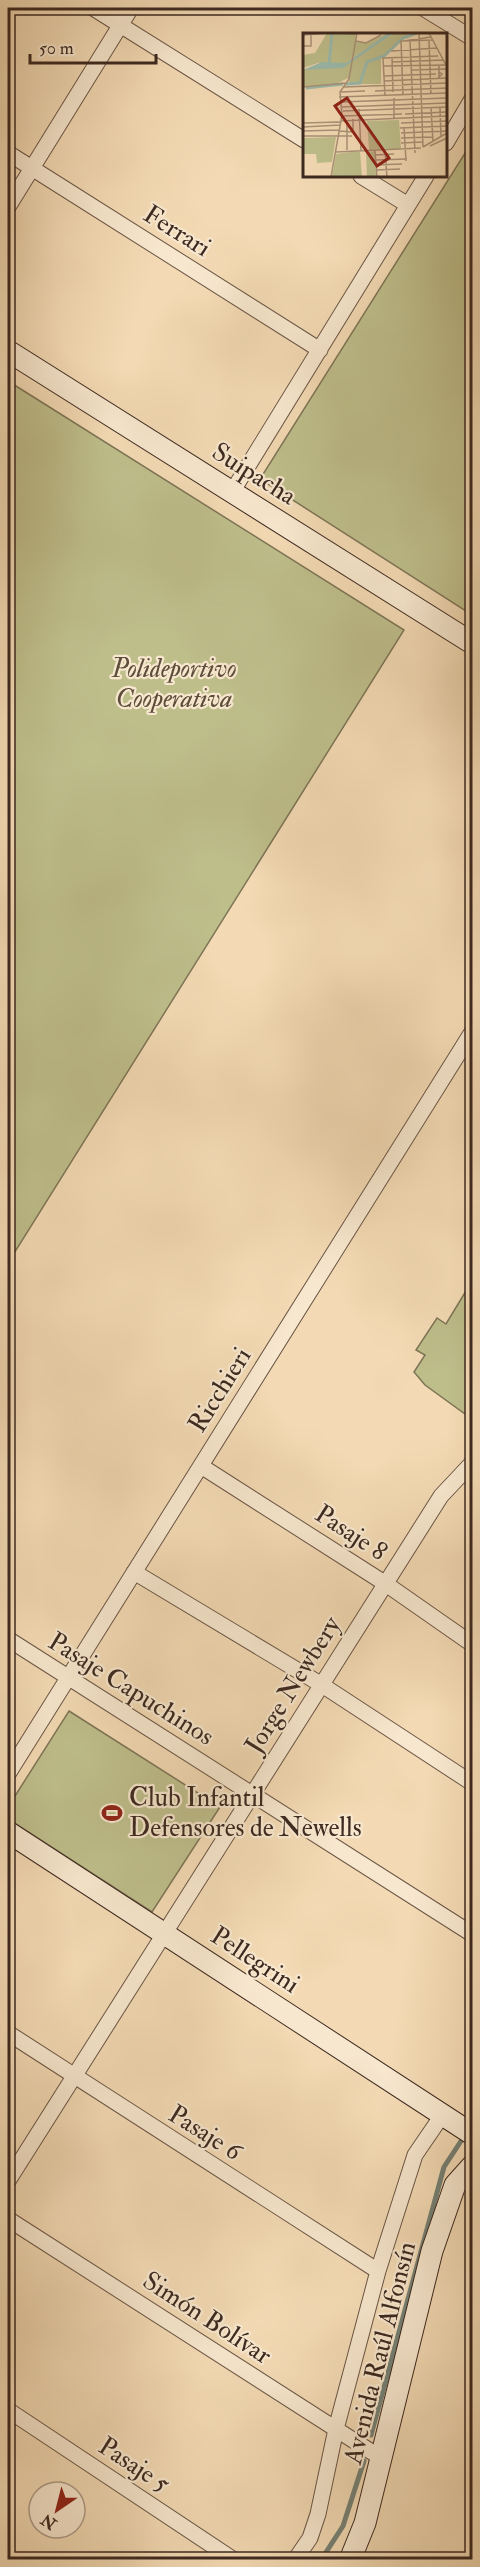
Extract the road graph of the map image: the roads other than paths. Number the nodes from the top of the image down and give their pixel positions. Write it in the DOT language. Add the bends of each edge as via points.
graph roads {
  1 [pos="93,8"];
  2 [pos="131,8"];
  3 [pos="423,8"];
  4 [pos="121,25"];
  5 [pos="472,38"];
  6 [pos="472,99"];
  7 [pos="303,139"];
  8 [pos="447,141"];
  9 [pos="8,153"];
  10 [pos="31,168"];
  11 [pos="363,177"];
  12 [pos="425,177"];
  13 [pos="408,205"];
  14 [pos="8,207"];
  15 [pos="320,350"];
  16 [pos="8,351"];
  17 [pos="232,492"];
  18 [pos="472,643"];
  19 [pos="472,1032"];
  20 [pos="472,1463"];
  21 [pos="201,1466"];
  22 [pos="134,1572"];
  23 [pos="386,1584"];
  24 [pos="8,1639"];
  25 [pos="472,1644"];
  26 [pos="68,1678"];
  27 [pos="322,1685"];
  28 [pos="8,1774"];
  29 [pos="472,1783"];
  30 [pos="252,1795"];
  31 [pos="8,1832"];
  32 [pos="165,1933"];
  33 [pos="472,1934"];
  34 [pos="8,2033"];
  35 [pos="73,2078"];
  36 [pos="443,2114"];
  37 [pos="472,2134"];
  38 [pos="472,2166"];
  39 [pos="8,2181"];
  40 [pos="8,2219"];
  41 [pos="378,2271"];
  42 [pos="8,2410"];
  43 [pos="336,2429"];
  44 [pos="381,2458"];
  45 [pos="234,2559"];
  46 [pos="295,2559"];
  47 [pos="350,2559"];
  1 -- 4 [label="street"];
  2 -- 4 [label="street"];
  3 -- 5 [label="street"];
  4 -- 7 [label="street"];
  4 -- 10 [label="street"];
  6 -- 8 [label="street"];
  9 -- 10 [label="street, Ferrari"];
  10 -- 14 [label="street"];
  10 -- 15 [label="street, Ferrari"];
  11 -- 13 [label="street"];
  12 -- 13 [label="street"];
  13 -- 15 [label="street"];
  15 -- 17 [label="street"];
  16 -- 17 [label="street, Suipacha"];
  17 -- 18 [label="street, Suipacha"];
  19 -- 21 [label="street, Ricchieri"];
  20 -- 23 [label="street, Jorge Newbery" via="441,1496"];
  21 -- 22 [label="street, Ricchieri"];
  21 -- 23 [label="street, Pasaje 8"];
  22 -- 26 [label="street, Ricchieri"];
  22 -- 27 [label="street"];
  23 -- 25 [label="street, Pasaje 8"];
  23 -- 27 [label="street, Jorge Newbery"];
  24 -- 26 [label="street, Pasaje Capuchinos"];
  26 -- 28 [label="street, Ricchieri"];
  26 -- 30 [label="street, Pasaje Capuchinos"];
  27 -- 29 [label="street"];
  27 -- 30 [label="street, Jorge Newbery"];
  30 -- 32 [label="street, Jorge Newbery"];
  30 -- 33 [label="street, Pasaje Capuchinos"];
  31 -- 32 [label="street, Pellegrini"];
  32 -- 35 [label="street, Jorge Newbery"];
  32 -- 36 [label="street, Pellegrini"];
  34 -- 35 [label="street, Pasaje 6"];
  35 -- 39 [label="street, Jorge Newbery"];
  35 -- 41 [label="street, Pasaje 6"];
  36 -- 37 [label="street, Pellegrini"];
  36 -- 41 [label="street" via="415,2155"];
  38 -- 44 [label="street, Avenida Raúl Alfonsín" via="455,2185 432,2251"];
  40 -- 43 [label="street, Simón Bolívar"];
  41 -- 43 [label="street"];
  42 -- 45 [label="street, Pasaje 5"];
  43 -- 44 [label="street, Simón Bolívar"];
  43 -- 46 [label="street" via="318,2514 310,2538"];
  44 -- 47 [label="street, Avenida Raúl Alfonsín" via="365,2523"];
}
